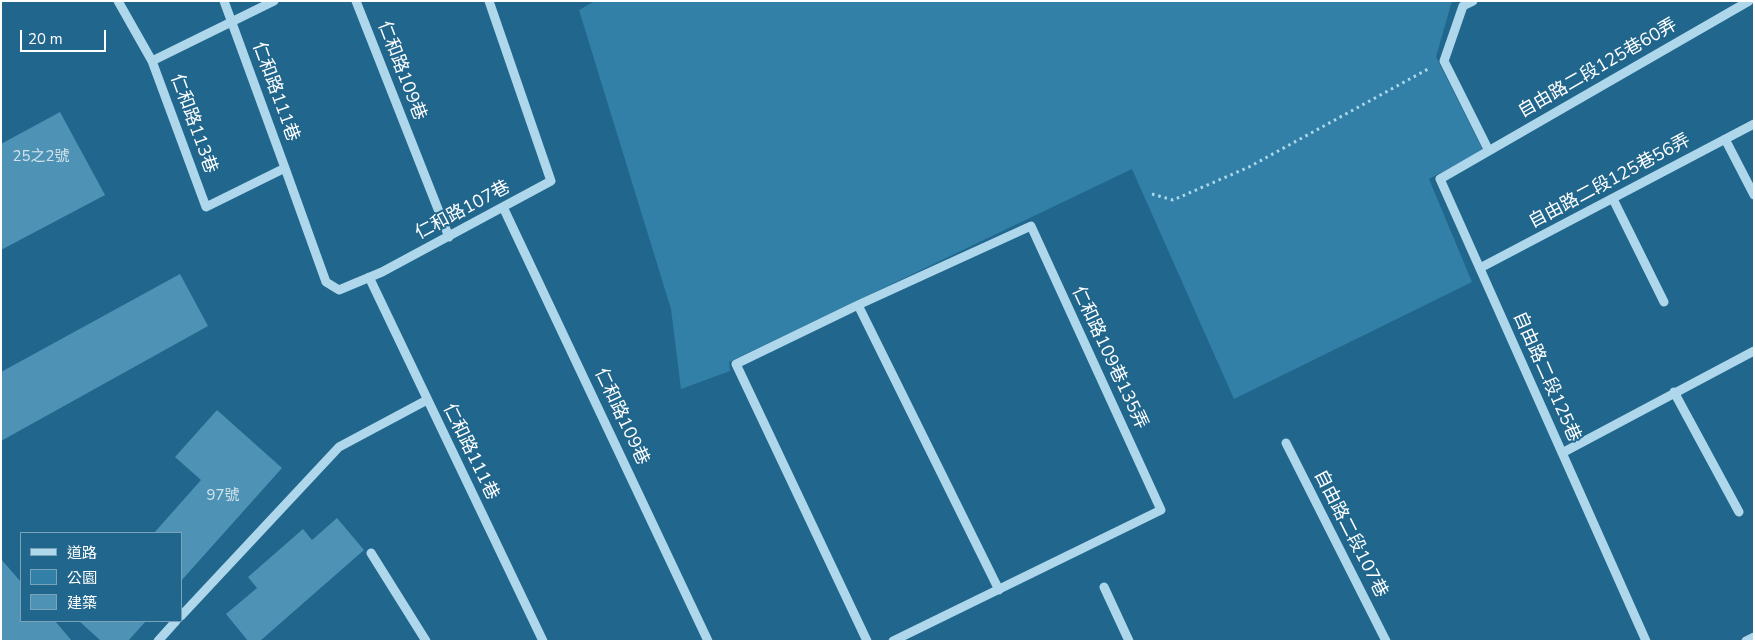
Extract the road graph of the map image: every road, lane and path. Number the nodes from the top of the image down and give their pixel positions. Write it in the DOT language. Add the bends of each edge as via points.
graph roads {
  1 [pos="118,1"];
  2 [pos="224,1"];
  3 [pos="274,1"];
  4 [pos="356,1"];
  5 [pos="489,1"];
  6 [pos="1472,1"];
  7 [pos="1749,1"];
  8 [pos="232,22"];
  9 [pos="1444,60"];
  10 [pos="152,62"];
  11 [pos="1754,124"];
  12 [pos="1726,139"];
  13 [pos="1489,151"];
  14 [pos="285,168"];
  15 [pos="1152,194"];
  16 [pos="1754,195"];
  17 [pos="1613,199"];
  18 [pos="206,207"];
  19 [pos="503,208"];
  20 [pos="449,237"];
  21 [pos="1480,268"];
  22 [pos="369,277"];
  23 [pos="1664,302"];
  24 [pos="858,305"];
  25 [pos="1754,351"];
  26 [pos="1674,392"];
  27 [pos="427,400"];
  28 [pos="1286,443"];
  29 [pos="1562,453"];
  30 [pos="1740,512"];
  31 [pos="371,553"];
  32 [pos="1104,587"];
  33 [pos="999,590"];
  34 [pos="182,615"];
  35 [pos="175,622"];
  36 [pos="1754,637"];
  37 [pos="158,641"];
  38 [pos="426,641"];
  39 [pos="543,641"];
  40 [pos="708,641"];
  41 [pos="867,641"];
  42 [pos="893,641"];
  43 [pos="1129,641"];
  44 [pos="1386,641"];
  45 [pos="1646,641"];
  46 [pos="1746,641"];
  1 -- 10 [label="street, 仁和路113巷"];
  2 -- 8 [label="street, 仁和路111巷"];
  3 -- 8 [label="street"];
  4 -- 20 [label="street, 仁和路109巷"];
  5 -- 19 [label="street, 仁和路107巷" via="551,181"];
  6 -- 9 [label="street" via="1463,6"];
  7 -- 13 [label="street, 自由路二段125巷60弄"];
  8 -- 10 [label="street"];
  8 -- 14 [label="street, 仁和路111巷"];
  9 -- 13 [label="street"];
  9 -- 15 [label="path" via="1249,167 1173,200"];
  10 -- 18 [label="street, 仁和路113巷"];
  11 -- 12 [label="street, 自由路二段125巷56弄"];
  12 -- 16 [label="street"];
  12 -- 17 [label="street, 自由路二段125巷56弄"];
  13 -- 21 [label="street, 自由路二段125巷" via="1440,179"];
  14 -- 18 [label="street, 仁和路111巷"];
  14 -- 22 [label="street, 仁和路107巷" via="326,282 339,290"];
  17 -- 21 [label="street, 自由路二段125巷56弄"];
  17 -- 23 [label="street"];
  19 -- 20 [label="street, 仁和路107巷"];
  19 -- 40 [label="street, 仁和路109巷"];
  20 -- 22 [label="street, 仁和路107巷"];
  21 -- 29 [label="street, 自由路二段125巷"];
  22 -- 27 [label="street, 仁和路111巷"];
  24 -- 33 [label="street"];
  24 -- 33 [label="street, 仁和路109巷135弄" via="1030,226 1161,510"];
  24 -- 41 [label="street, 仁和路109巷135弄" via="736,364"];
  25 -- 26 [label="street"];
  26 -- 29 [label="street"];
  26 -- 30 [label="street"];
  27 -- 34 [label="street" via="339,447"];
  27 -- 39 [label="street, 仁和路111巷"];
  28 -- 44 [label="street, 自由路二段107巷"];
  29 -- 45 [label="street, 自由路二段125巷"];
  31 -- 38 [label="street"];
  32 -- 43 [label="street"];
  33 -- 42 [label="street, 仁和路109巷135弄"];
  35 -- 37 [label="street"];
  36 -- 46 [label="street"];
}
